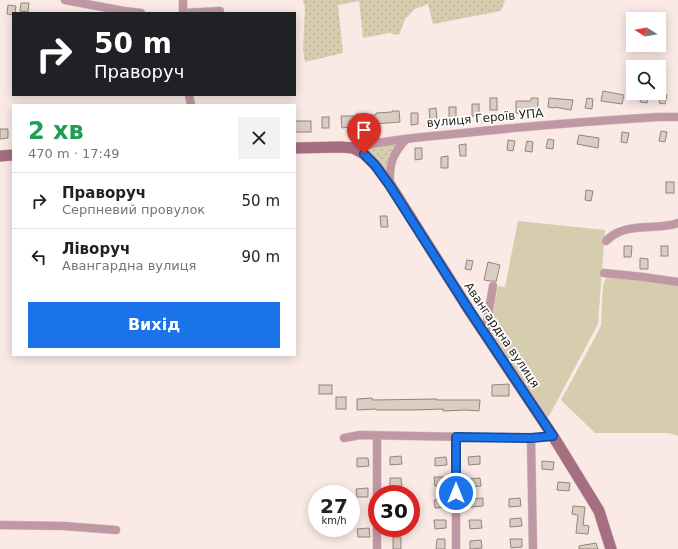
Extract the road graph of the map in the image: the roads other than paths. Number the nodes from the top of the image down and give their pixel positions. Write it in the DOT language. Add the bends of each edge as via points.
graph roads {
  1 [pos="65,0"];
  2 [pos="182,0"];
  3 [pos="220,11"];
  4 [pos="132,12"];
  5 [pos="183,12"];
  6 [pos="202,12"];
  7 [pos="678,117"];
  8 [pos="406,139"];
  9 [pos="296,148"];
  10 [pos="353,148"];
  11 [pos="12,155"];
  12 [pos="0,156"];
  13 [pos="390,186"];
  14 [pos="678,223"];
  15 [pos="606,241"];
  16 [pos="604,273"];
  17 [pos="678,282"];
  18 [pos="493,286"];
  19 [pos="485,334"];
  20 [pos="377,436"];
  21 [pos="553,436"];
  22 [pos="456,437"];
  23 [pos="344,438"];
  24 [pos="531,438"];
  25 [pos="377,485"];
  26 [pos="0,525"];
  27 [pos="116,530"];
  28 [pos="377,537"];
  29 [pos="377,549"];
  30 [pos="456,549"];
  31 [pos="533,549"];
  32 [pos="611,549"];
  1 -- 4 [label="street"];
  2 -- 5 [label="street"];
  3 -- 6 [label="street"];
  7 -- 8 [label="street, вулиця Героїв УПА" via="606,120"];
  8 -- 10 [label="street, вулиця Героїв УПА"];
  8 -- 13 [label="street" via="392,159"];
  9 -- 10 [label="street, вулиця Героїв УПА"];
  10 -- 13 [label="street, Авангардна вулиця" via="375,165"];
  11 -- 12 [label="street"];
  13 -- 19 [label="street, Авангардна вулиця"];
  14 -- 15 [label="street" via="657,228 628,229 614,234"];
  16 -- 17 [label="street"];
  18 -- 19 [label="street"];
  19 -- 21 [label="street, Авангардна вулиця"];
  20 -- 22 [label="street"];
  20 -- 23 [label="street" via="360,435"];
  20 -- 25 [label="street"];
  21 -- 24 [label="street"];
  21 -- 32 [label="street, Авангардна вулиця" via="599,511"];
  22 -- 24 [label="street"];
  22 -- 30 [label="street"];
  24 -- 31 [label="street"];
  26 -- 27 [label="street"];
  28 -- 29 [label="street"];
}
